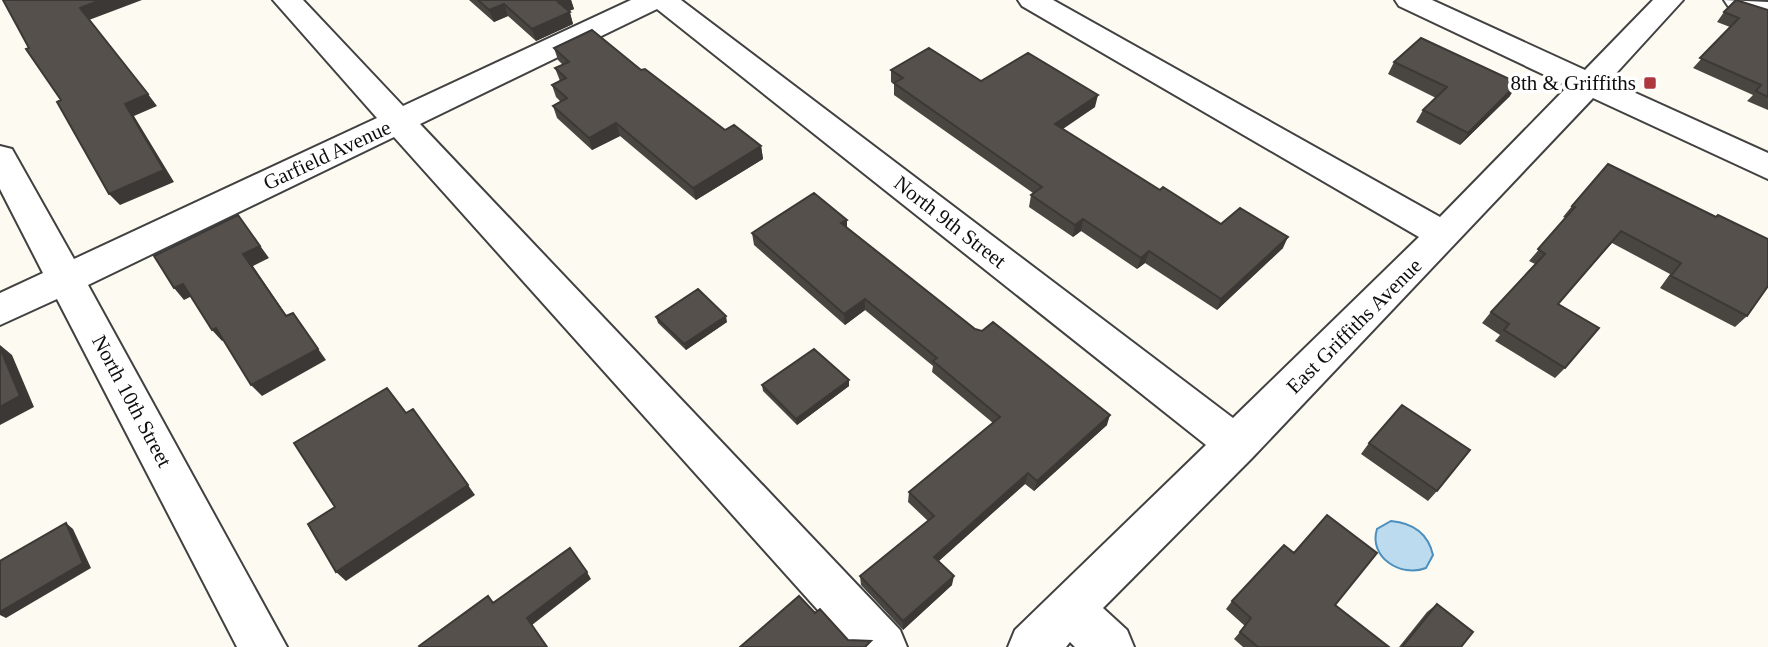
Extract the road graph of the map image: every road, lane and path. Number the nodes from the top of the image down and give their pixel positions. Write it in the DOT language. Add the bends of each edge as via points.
graph roads {
  1 [pos="287,0"];
  2 [pos="654,0"];
  3 [pos="663,0"];
  4 [pos="1032,0"];
  5 [pos="1409,0"];
  6 [pos="1669,0"];
  7 [pos="1738,0"];
  8 [pos="1768,12"];
  9 [pos="1587,83"];
  10 [pos="400,121"];
  11 [pos="1,162"];
  12 [pos="1768,167"];
  13 [pos="1444,236"];
  14 [pos="67,279"];
  15 [pos="0,310"];
  16 [pos="1237,445"];
  17 [pos="1070,610"];
  18 [pos="263,647"];
  19 [pos="883,647"];
  20 [pos="1032,647"];
  21 [pos="1110,647"];
  1 -- 10 [label="street"];
  2 -- 10 [label="street, Garfield Avenue"];
  3 -- 16 [label="street, North 9th Street"];
  4 -- 13 [label="street"];
  5 -- 9 [label="street"];
  6 -- 9 [label="street, East Griffiths Avenue"];
  7 -- 8 [label="street"];
  9 -- 12 [label="street"];
  9 -- 13 [label="street, East Griffiths Avenue"];
  10 -- 14 [label="street, Garfield Avenue"];
  10 -- 19 [label="street"];
  11 -- 14 [label="street, North 10th Street"];
  13 -- 16 [label="street, East Griffiths Avenue"];
  14 -- 15 [label="street, Garfield Avenue"];
  14 -- 18 [label="street, North 10th Street"];
  16 -- 17 [label="street, East Griffiths Avenue"];
  17 -- 20 [label="street, East Griffiths Avenue"];
  17 -- 21 [label="street"];
}
